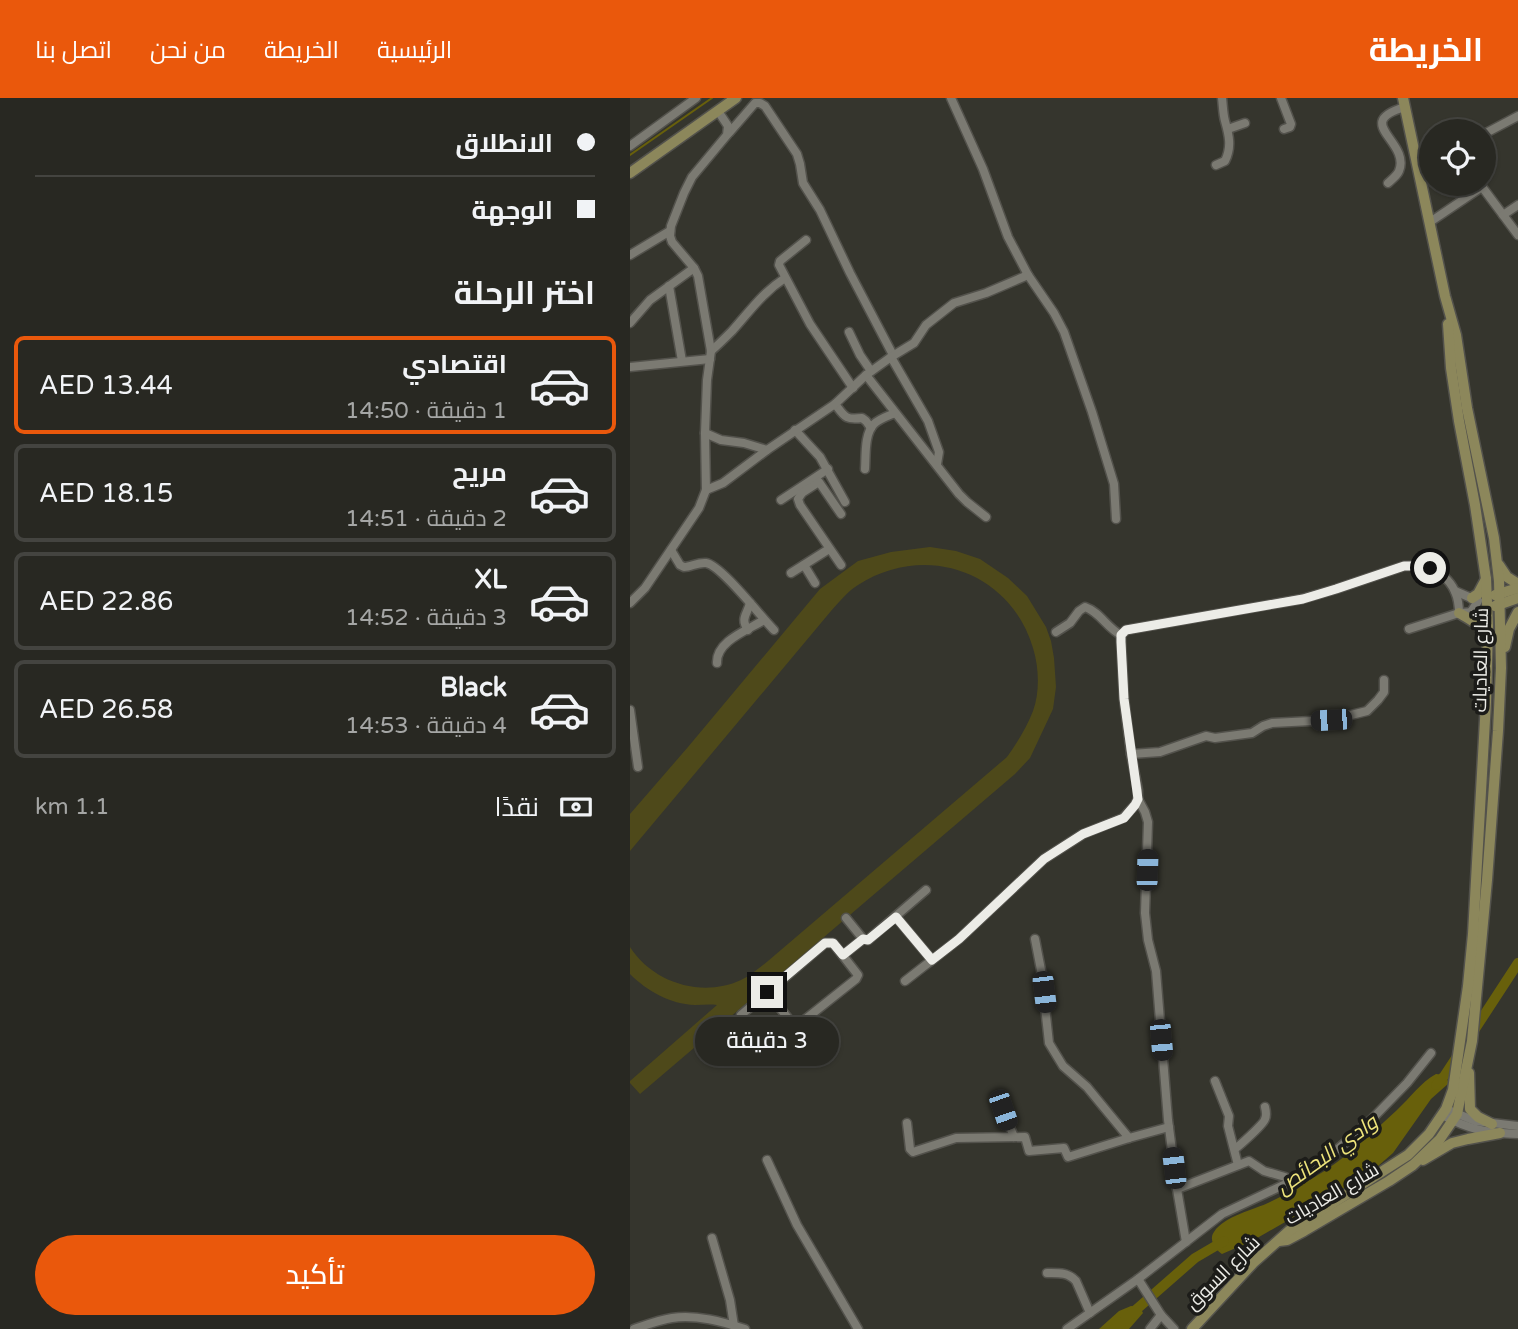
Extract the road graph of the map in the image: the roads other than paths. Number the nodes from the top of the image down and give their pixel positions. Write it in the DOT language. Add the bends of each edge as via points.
graph roads {
  1 [pos="696,98"];
  2 [pos="736,98"];
  3 [pos="951,98"];
  4 [pos="1222,98"];
  5 [pos="1281,98"];
  6 [pos="1404,103"];
  7 [pos="718,111"];
  8 [pos="1518,117"];
  9 [pos="1245,123"];
  10 [pos="1496,128"];
  11 [pos="1228,129"];
  12 [pos="1284,129"];
  13 [pos="727,135"];
  14 [pos="630,146"];
  15 [pos="1216,165"];
  16 [pos="630,173"];
  17 [pos="1388,183"];
  18 [pos="1466,196"];
  19 [pos="1489,196"];
  20 [pos="1518,205"];
  21 [pos="1503,215"];
  22 [pos="1430,222"];
  23 [pos="670,231"];
  24 [pos="1518,235"];
  25 [pos="806,240"];
  26 [pos="630,255"];
  27 [pos="694,268"];
  28 [pos="1028,275"];
  29 [pos="785,278"];
  30 [pos="669,286"];
  31 [pos="1445,296"];
  32 [pos="630,323"];
  33 [pos="849,332"];
  34 [pos="710,355"];
  35 [pos="892,356"];
  36 [pos="682,361"];
  37 [pos="630,367"];
  38 [pos="869,373"];
  39 [pos="853,388"];
  40 [pos="835,404"];
  41 [pos="895,413"];
  42 [pos="871,428"];
  43 [pos="795,430"];
  44 [pos="705,433"];
  45 [pos="767,450"];
  46 [pos="937,464"];
  47 [pos="828,469"];
  48 [pos="865,469"];
  49 [pos="706,490"];
  50 [pos="781,500"];
  51 [pos="845,502"];
  52 [pos="841,514"];
  53 [pos="986,517"];
  54 [pos="1116,519"];
  55 [pos="829,549"];
  56 [pos="671,550"];
  57 [pos="1497,562"];
  58 [pos="804,565"];
  59 [pos="841,565"];
  60 [pos="791,573"];
  61 [pos="1486,579"];
  62 [pos="815,583"];
  63 [pos="1518,586"];
  64 [pos="1455,591"];
  65 [pos="1499,593"];
  66 [pos="1518,598"];
  67 [pos="1479,599"];
  68 [pos="630,603"];
  69 [pos="750,603"];
  70 [pos="1500,604"];
  71 [pos="1488,609"];
  72 [pos="1471,612"];
  73 [pos="1518,612"];
  74 [pos="1459,613"];
  75 [pos="764,620"];
  76 [pos="1409,629"];
  77 [pos="748,630"];
  78 [pos="774,630"];
  79 [pos="1056,632"];
  80 [pos="1121,635"];
  81 [pos="1488,646"];
  82 [pos="717,663"];
  83 [pos="1501,668"];
  84 [pos="1384,680"];
  85 [pos="630,710"];
  86 [pos="1131,754"];
  87 [pos="638,767"];
  88 [pos="1138,799"];
  89 [pos="926,890"];
  90 [pos="896,917"];
  91 [pos="846,919"];
  92 [pos="863,939"];
  93 [pos="1035,939"];
  94 [pos="843,955"];
  95 [pos="932,960"];
  96 [pos="905,981"];
  97 [pos="767,992"];
  98 [pos="741,1015"];
  99 [pos="1432,1053"];
  100 [pos="1463,1062"];
  101 [pos="1215,1081"];
  102 [pos="1004,1101"];
  103 [pos="1265,1107"];
  104 [pos="1444,1112"];
  105 [pos="1455,1117"];
  106 [pos="907,1123"];
  107 [pos="1492,1124"];
  108 [pos="1518,1126"];
  109 [pos="1169,1127"];
  110 [pos="1500,1133"];
  111 [pos="1518,1134"];
  112 [pos="1014,1137"];
  113 [pos="1129,1138"];
  114 [pos="1235,1149"];
  115 [pos="768,1160"];
  116 [pos="1238,1165"];
  117 [pos="1413,1165"];
  118 [pos="1292,1181"];
  119 [pos="1177,1189"];
  120 [pos="712,1238"];
  121 [pos="1279,1241"];
  122 [pos="1186,1242"];
  123 [pos="1047,1273"];
  124 [pos="1138,1279"];
  125 [pos="1090,1313"];
  126 [pos="1161,1315"];
  127 [pos="734,1326"];
  128 [pos="634,1329"];
  129 [pos="745,1329"];
  130 [pos="858,1329"];
  131 [pos="1068,1329"];
  132 [pos="1150,1329"];
  133 [pos="1174,1329"];
  134 [pos="1192,1329"];
  1 -- 14 [label="street"];
  2 -- 7 [label="main road"];
  3 -- 28 [label="street"];
  4 -- 11 [label="street"];
  5 -- 12 [label="street" via="1291,124"];
  6 -- 17 [label="street" via="1382,121 1400,161 1399,172"];
  6 -- 22 [label="main road, شارع العاديات"];
  7 -- 13 [label="street" via="728,126"];
  7 -- 16 [label="main road"];
  8 -- 10 [label="street"];
  9 -- 11 [label="street"];
  11 -- 15 [label="street" via="1228,155"];
  13 -- 23 [label="street" via="692,177"];
  13 -- 35 [label="street" via="755,103 765,106 799,159 803,183"];
  18 -- 22 [label="street"];
  19 -- 21 [label="street"];
  20 -- 21 [label="street"];
  21 -- 24 [label="street"];
  22 -- 31 [label="main road, شارع العاديات"];
  23 -- 26 [label="street"];
  23 -- 27 [label="street" via="672,242"];
  25 -- 29 [label="street" via="780,261"];
  27 -- 30 [label="street"];
  27 -- 34 [label="street"];
  28 -- 35 [label="street" via="954,303 926,326 916,341"];
  28 -- 54 [label="street" via="1064,332 1114,484"];
  29 -- 34 [label="street" via="764,293"];
  29 -- 39 [label="street"];
  30 -- 32 [label="street"];
  30 -- 36 [label="street"];
  31 -- 57 [label="main road, شارع العاديات"];
  31 -- 61 [label="main road, شارع العاديات" via="1451,368"];
  33 -- 38 [label="street"];
  34 -- 36 [label="street"];
  34 -- 44 [label="street"];
  35 -- 38 [label="street"];
  35 -- 46 [label="street" via="928,421 939,452"];
  36 -- 37 [label="street"];
  38 -- 39 [label="street"];
  38 -- 41 [label="street"];
  39 -- 40 [label="street"];
  40 -- 42 [label="street" via="846,418 864,419"];
  40 -- 43 [label="street"];
  41 -- 42 [label="street"];
  41 -- 46 [label="street"];
  42 -- 48 [label="street"];
  43 -- 45 [label="street"];
  43 -- 47 [label="street"];
  44 -- 45 [label="street"];
  44 -- 49 [label="street"];
  45 -- 49 [label="street"];
  46 -- 53 [label="street" via="959,494"];
  47 -- 50 [label="street"];
  47 -- 51 [label="street"];
  49 -- 56 [label="street"];
  52 -- 55 [label="street" via="819,482 798,499"];
  55 -- 58 [label="street"];
  55 -- 59 [label="street"];
  56 -- 68 [label="street" via="642,594"];
  56 -- 69 [label="street" via="680,565 713,566"];
  57 -- 63 [label="main road"];
  57 -- 65 [label="main road, شارع العاديات"];
  58 -- 60 [label="street"];
  58 -- 62 [label="street"];
  61 -- 67 [label="main road, شارع العاديات"];
  61 -- 67 [label="main road"];
  63 -- 65 [label="main road"];
  64 -- 67 [label="street"];
  64 -- 74 [label="street"];
  64 -- 80 [label="street" via="1439,572 1404,566 1303,599 1129,629"];
  65 -- 67 [label="main road"];
  65 -- 70 [label="main road, شارع العاديات"];
  66 -- 70 [label="main road"];
  67 -- 71 [label="main road, شارع العاديات"];
  67 -- 72 [label="street"];
  67 -- 74 [label="street"];
  69 -- 75 [label="street"];
  69 -- 77 [label="street" via="744,618"];
  70 -- 71 [label="main road"];
  70 -- 83 [label="main road, شارع العاديات"];
  71 -- 72 [label="street"];
  71 -- 81 [label="main road, شارع العاديات"];
  72 -- 74 [label="street"];
  73 -- 83 [label="main road" via="1509,629"];
  74 -- 76 [label="street"];
  74 -- 81 [label="main road" via="1480,626"];
  75 -- 77 [label="street"];
  75 -- 78 [label="street"];
  77 -- 82 [label="street" via="720,651"];
  79 -- 80 [label="street" via="1086,607"];
  80 -- 86 [label="street"];
  81 -- 100 [label="main road, شارع العاديات"];
  83 -- 100 [label="main road, شارع العاديات" via="1472,1041"];
  84 -- 86 [label="street" via="1384,692 1367,711 1331,720 1272,723 1252,733 1206,736 1160,752"];
  85 -- 87 [label="street"];
  86 -- 88 [label="street"];
  88 -- 95 [label="street" via="1124,818 1083,834 1044,859"];
  88 -- 109 [label="street" via="1148,822 1145,914 1156,971"];
  89 -- 90 [label="street"];
  90 -- 92 [label="street" via="868,940"];
  90 -- 95 [label="street"];
  91 -- 92 [label="street"];
  92 -- 94 [label="street"];
  93 -- 113 [label="street" via="1049,1043 1063,1066 1087,1087"];
  94 -- 97 [label="street" via="833,943 825,943"];
  94 -- 97 [label="street" via="858,978 798,1025"];
  95 -- 96 [label="street"];
  97 -- 98 [label="street"];
  99 -- 118 [label="street" via="1371,1120"];
  100 -- 104 [label="main road, شارع العاديات"];
  100 -- 105 [label="main road, شارع العاديات"];
  100 -- 107 [label="main road" via="1470,1081 1470,1109"];
  101 -- 114 [label="street" via="1229,1116"];
  102 -- 112 [label="street"];
  103 -- 114 [label="street" via="1265,1120"];
  104 -- 105 [label="street"];
  104 -- 121 [label="main road, شارع العاديات" via="1408,1155"];
  105 -- 107 [label="street"];
  105 -- 110 [label="street" via="1480,1131"];
  105 -- 117 [label="main road, شارع العاديات"];
  106 -- 112 [label="street" via="914,1152 957,1138"];
  107 -- 108 [label="street"];
  109 -- 113 [label="street"];
  109 -- 119 [label="street"];
  110 -- 111 [label="street"];
  110 -- 117 [label="main road" via="1452,1143"];
  112 -- 113 [label="street" via="1025,1137 1029,1151 1064,1148 1068,1157"];
  114 -- 116 [label="street"];
  115 -- 130 [label="street" via="797,1225"];
  116 -- 118 [label="street" via="1249,1161"];
  116 -- 119 [label="street"];
  117 -- 121 [label="main road, شارع العاديات" via="1304,1231"];
  118 -- 122 [label="street" via="1222,1214"];
  119 -- 122 [label="street"];
  120 -- 127 [label="street"];
  121 -- 134 [label="main road, شارع السوق"];
  122 -- 124 [label="street"];
  123 -- 125 [label="street" via="1072,1277"];
  124 -- 125 [label="street"];
  124 -- 126 [label="street"];
  125 -- 131 [label="street"];
  126 -- 132 [label="street"];
  126 -- 133 [label="street"];
  127 -- 128 [label="street" via="683,1317"];
  127 -- 129 [label="street"];
}
